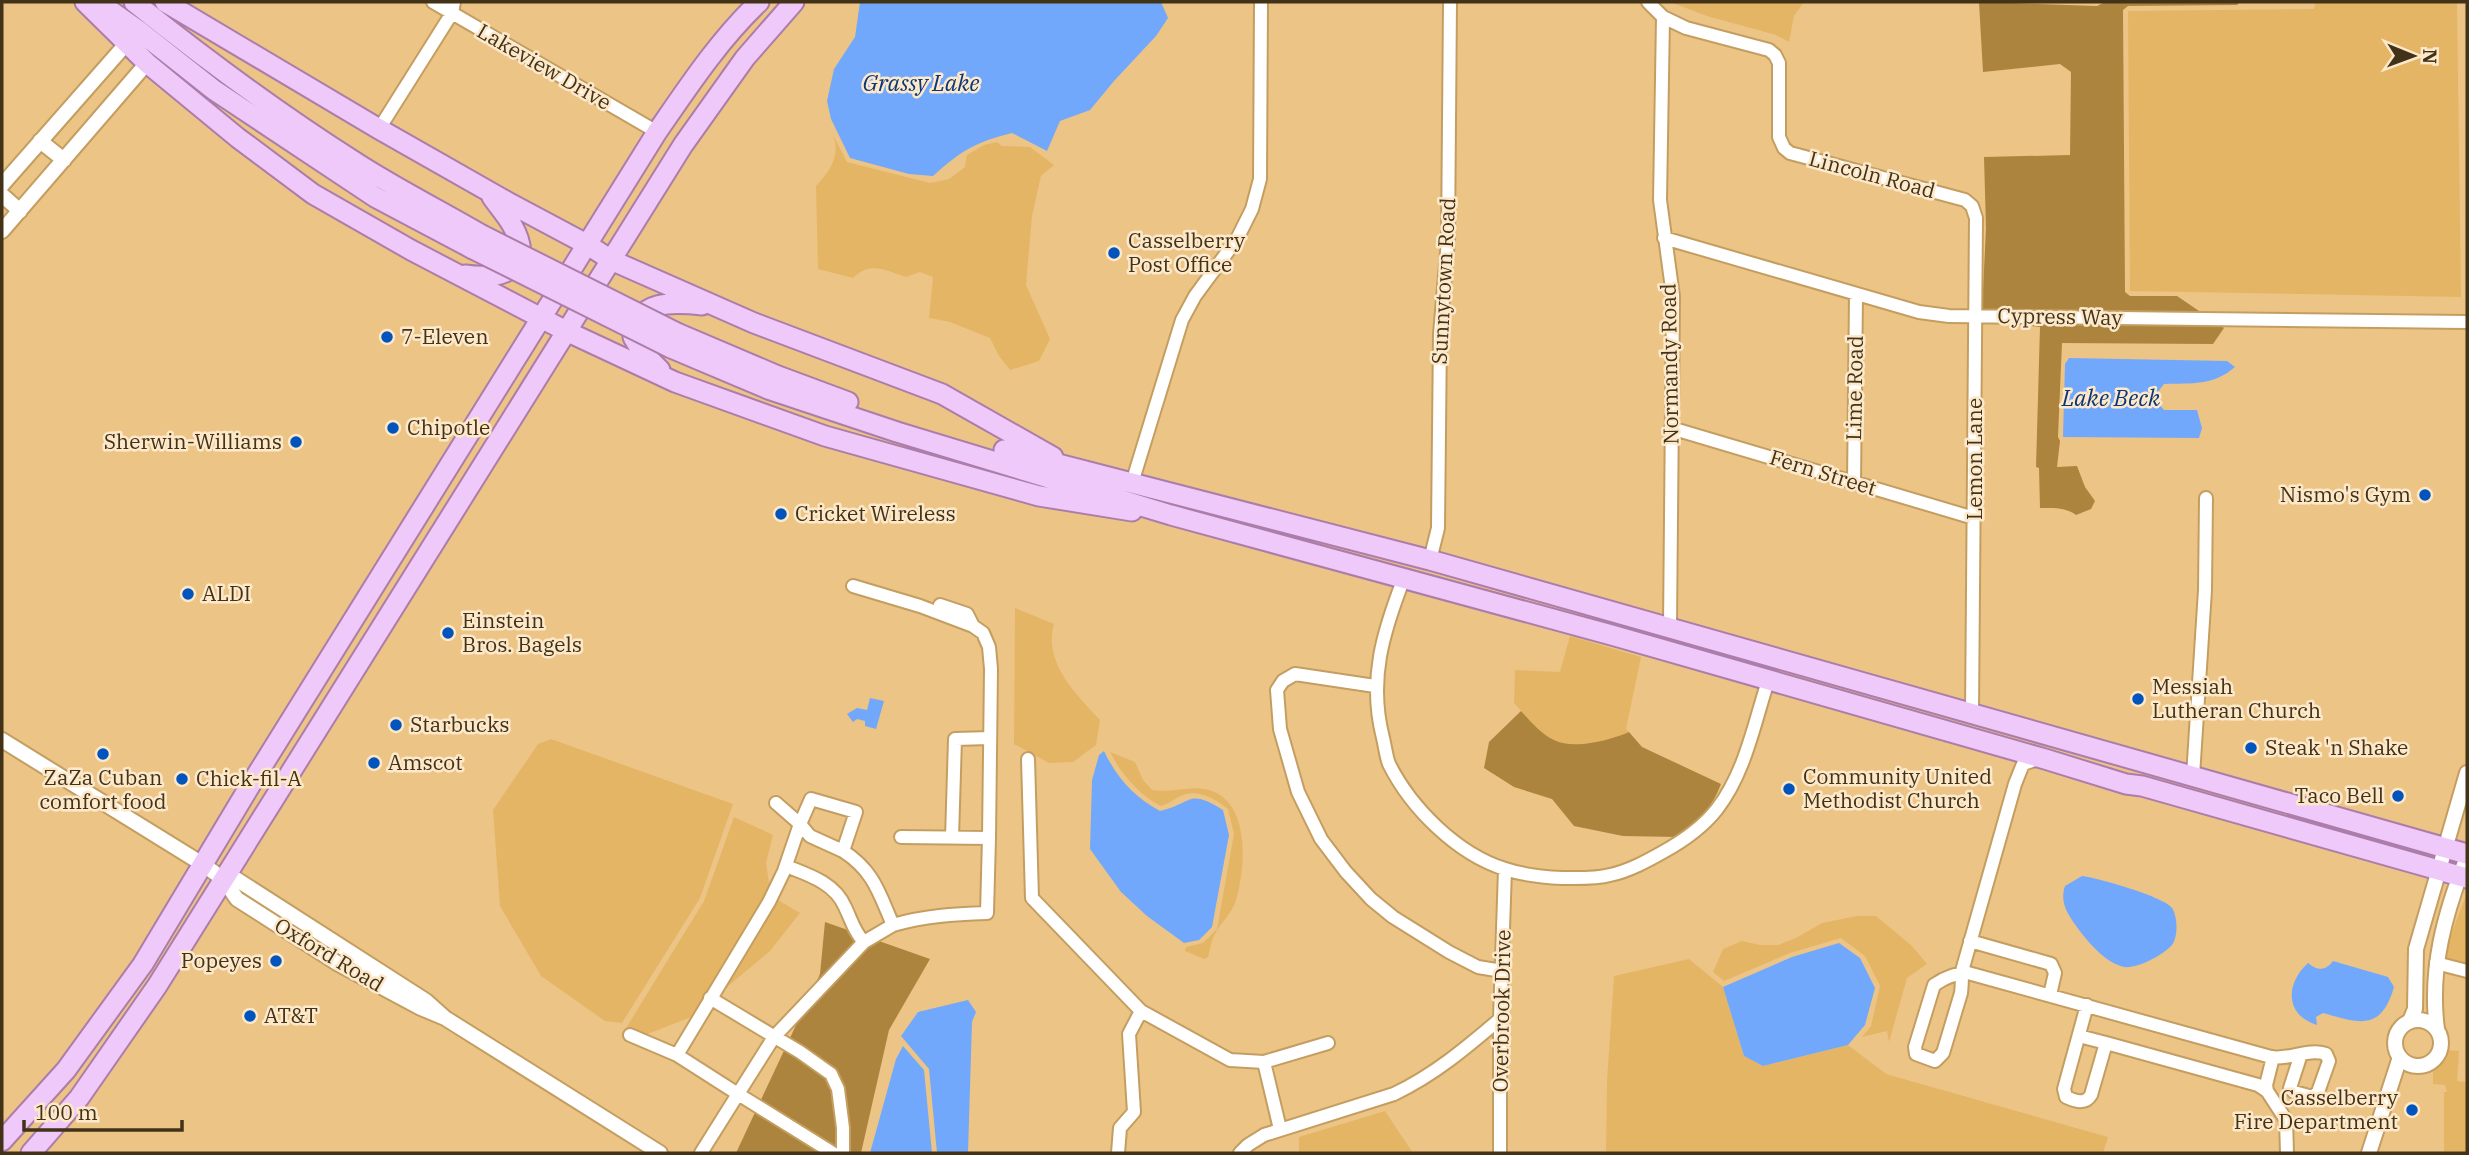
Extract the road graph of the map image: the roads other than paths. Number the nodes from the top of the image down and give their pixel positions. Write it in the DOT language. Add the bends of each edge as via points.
graph roads {
  1 [pos="85,2"];
  2 [pos="98,2"];
  3 [pos="134,2"];
  4 [pos="165,2"];
  5 [pos="433,2"];
  6 [pos="759,2"];
  7 [pos="794,2"];
  8 [pos="1261,2"];
  9 [pos="1450,2"];
  10 [pos="1648,2"];
  11 [pos="453,8"];
  12 [pos="1663,17"];
  13 [pos="125,44"];
  14 [pos="148,63"];
  15 [pos="379,129"];
  16 [pos="657,132"];
  17 [pos="40,141"];
  18 [pos="64,160"];
  19 [pos="2,185"];
  20 [pos="488,191"];
  21 [pos="2,195"];
  22 [pos="1972,206"];
  23 [pos="20,211"];
  24 [pos="2,231"];
  25 [pos="1664,238"];
  26 [pos="477,241"];
  27 [pos="588,244"];
  28 [pos="611,260"];
  29 [pos="454,273"];
  30 [pos="1856,294"];
  31 [pos="714,306"];
  32 [pos="1976,316"];
  33 [pos="541,319"];
  34 [pos="2467,321"];
  35 [pos="566,331"];
  36 [pos="674,341"];
  37 [pos="673,382"];
  38 [pos="1671,428"];
  39 [pos="1072,468"];
  40 [pos="1132,483"];
  41 [pos="1854,483"];
  42 [pos="2206,498"];
  43 [pos="1171,515"];
  44 [pos="1974,518"];
  45 [pos="1430,560"];
  46 [pos="1377,570"];
  47 [pos="1404,578"];
  48 [pos="853,586"];
  49 [pos="1670,628"];
  50 [pos="1615,636"];
  51 [pos="334,652"];
  52 [pos="355,666"];
  53 [pos="1813,668"];
  54 [pos="1768,681"];
  55 [pos="1375,686"];
  56 [pos="1860,707"];
  57 [pos="1972,714"];
  58 [pos="990,738"];
  59 [pos="2,740"];
  60 [pos="1983,741"];
  61 [pos="2087,745"];
  62 [pos="2045,759"];
  63 [pos="1028,760"];
  64 [pos="2467,773"];
  65 [pos="2193,776"];
  66 [pos="2143,786"];
  67 [pos="776,803"];
  68 [pos="800,824"];
  69 [pos="901,837"];
  70 [pos="952,838"];
  71 [pos="989,838"];
  72 [pos="2445,847"];
  73 [pos="843,851"];
  74 [pos="2467,855"];
  75 [pos="204,865"];
  76 [pos="786,866"];
  77 [pos="1505,869"];
  78 [pos="2438,870"];
  79 [pos="2463,877"];
  80 [pos="223,879"];
  81 [pos="893,925"];
  82 [pos="1970,941"];
  83 [pos="864,942"];
  84 [pos="2436,962"];
  85 [pos="1502,971"];
  86 [pos="2467,971"];
  87 [pos="1962,973"];
  88 [pos="2050,995"];
  89 [pos="710,998"];
  90 [pos="2087,1005"];
  91 [pos="1141,1011"];
  92 [pos="1500,1019"];
  93 [pos="2410,1021"];
  94 [pos="2437,1029"];
  95 [pos="631,1035"];
  96 [pos="2079,1036"];
  97 [pos="774,1037"];
  98 [pos="1328,1043"];
  99 [pos="2106,1043"];
  100 [pos="2301,1054"];
  101 [pos="677,1055"];
  102 [pos="2273,1057"];
  103 [pos="2405,1061"];
  104 [pos="1264,1062"];
  105 [pos="66,1070"];
  106 [pos="2267,1091"];
  107 [pos="737,1094"];
  108 [pos="36,1102"];
  109 [pos="64,1116"];
  110 [pos="1280,1129"];
  111 [pos="2,1141"];
  112 [pos="29,1153"];
  113 [pos="660,1153"];
  114 [pos="701,1153"];
  115 [pos="833,1153"];
  116 [pos="843,1153"];
  117 [pos="1118,1153"];
  118 [pos="1240,1153"];
  119 [pos="1500,1153"];
  120 [pos="2287,1153"];
  121 [pos="2369,1153"];
  122 [pos="2378,1153"];
  1 -- 13 [label="main road"];
  2 -- 26 [label="main road" via="214,90 375,197"];
  3 -- 26 [label="main road" via="290,120"];
  4 -- 15 [label="main road"];
  5 -- 11 [label="street, Lakeview Drive"];
  6 -- 16 [label="main road" via="701,69"];
  7 -- 28 [label="main road" via="709,107"];
  8 -- 40 [label="street" via="1260,179 1252,209 1182,320"];
  9 -- 45 [label="street, Sunnytown Road" via="1438,528"];
  10 -- 12 [label="street"];
  11 -- 15 [label="street"];
  11 -- 16 [label="street, Lakeview Drive"];
  12 -- 22 [label="street, Lincoln Road" via="1775,55 1779,63 1779,137 1790,153 1965,200"];
  12 -- 25 [label="street, Normandy Road" via="1660,200"];
  13 -- 14 [label="main road"];
  13 -- 17 [label="street"];
  14 -- 18 [label="street"];
  14 -- 29 [label="main road" via="313,194"];
  15 -- 20 [label="main road"];
  16 -- 27 [label="main road"];
  17 -- 18 [label="street"];
  17 -- 19 [label="street"];
  18 -- 23 [label="street"];
  20 -- 27 [label="main road"];
  20 -- 29 [label="main road" via="512,225 519,246 518,262 513,270 496,277"];
  21 -- 23 [label="street"];
  22 -- 32 [label="street, Lemon Lane" via="1976,218"];
  23 -- 24 [label="street"];
  25 -- 30 [label="street, Cypress Way"];
  25 -- 38 [label="street, Normandy Road" via="1673,296"];
  26 -- 36 [label="main road, bridge"];
  27 -- 28 [label="main road"];
  27 -- 33 [label="main road"];
  28 -- 31 [label="main road"];
  28 -- 35 [label="main road"];
  29 -- 33 [label="main road"];
  30 -- 32 [label="street, Cypress Way" via="1919,312"];
  30 -- 41 [label="street, Lime Road"];
  31 -- 37 [label="main road" via="662,305 648,309 637,320 633,337"];
  31 -- 39 [label="main road" via="942,394"];
  32 -- 34 [label="street, Cypress Way"];
  32 -- 44 [label="street, Lemon Lane"];
  33 -- 35 [label="main road"];
  33 -- 51 [label="main road"];
  35 -- 37 [label="main road"];
  35 -- 52 [label="main road"];
  36 -- 39 [label="main road" via="882,413"];
  36 -- 43 [label="main road" via="768,389"];
  37 -- 43 [label="main road" via="825,436 1039,496 1110,510"];
  38 -- 41 [label="street, Fern Street"];
  38 -- 49 [label="street, Normandy Road"];
  39 -- 40 [label="main road"];
  40 -- 45 [label="main road"];
  41 -- 44 [label="street, Fern Street"];
  42 -- 65 [label="street"];
  43 -- 46 [label="main road"];
  44 -- 57 [label="street, Lemon Lane"];
  45 -- 46 [label="main road" via="1410,569"];
  45 -- 49 [label="main road"];
  46 -- 47 [label="main road"];
  47 -- 50 [label="main road"];
  47 -- 55 [label="street" via="1382,644"];
  48 -- 58 [label="street" via="920,606 931,619 943,623 951,615 967,614 989,647"];
  49 -- 50 [label="main road"];
  49 -- 53 [label="main road"];
  50 -- 54 [label="main road"];
  51 -- 52 [label="street"];
  51 -- 75 [label="main road"];
  52 -- 80 [label="main road"];
  53 -- 54 [label="main road"];
  53 -- 57 [label="main road"];
  54 -- 56 [label="main road"];
  54 -- 77 [label="street" via="1728,792 1710,817 1682,840 1609,876 1541,877"];
  55 -- 77 [label="street" via="1378,722 1389,762 1412,800 1437,828"];
  55 -- 85 [label="street" via="1295,674 1283,681 1277,690 1280,729 1298,792 1321,839 1371,899 1478,967"];
  56 -- 57 [label="main road" via="1897,705 1954,719"];
  56 -- 60 [label="main road"];
  57 -- 61 [label="main road"];
  58 -- 70 [label="street" via="955,739"];
  58 -- 71 [label="street"];
  59 -- 75 [label="street, Oxford Road"];
  60 -- 61 [label="main road" via="1987,735 2002,732 2059,748"];
  60 -- 62 [label="main road"];
  61 -- 65 [label="main road"];
  62 -- 66 [label="main road"];
  62 -- 82 [label="street" via="2029,760 2021,766"];
  63 -- 91 [label="street" via="1032,898"];
  64 -- 72 [label="street"];
  65 -- 66 [label="main road" via="2170,785"];
  65 -- 72 [label="main road"];
  66 -- 78 [label="main road"];
  67 -- 68 [label="street"];
  68 -- 73 [label="street" via="810,836"];
  68 -- 73 [label="street" via="811,799 856,812"];
  68 -- 76 [label="street"];
  69 -- 70 [label="street"];
  70 -- 71 [label="street"];
  71 -- 81 [label="street" via="987,914 947,914"];
  72 -- 74 [label="main road"];
  72 -- 78 [label="street"];
  73 -- 81 [label="street" via="872,876"];
  74 -- 79 [label="street"];
  75 -- 80 [label="street, Oxford Road"];
  75 -- 105 [label="main road" via="143,964"];
  76 -- 83 [label="street" via="838,893"];
  76 -- 89 [label="street"];
  77 -- 85 [label="street, Overbrook Drive"];
  78 -- 79 [label="main road"];
  78 -- 93 [label="street" via="2416,949 2415,1009"];
  79 -- 84 [label="street" via="2453,891"];
  80 -- 109 [label="main road" via="126,1033"];
  80 -- 113 [label="street, Oxford Road" via="237,899 337,963 445,1018"];
  81 -- 83 [label="street"];
  82 -- 87 [label="street"];
  82 -- 88 [label="street" via="2051,964 2055,973"];
  83 -- 97 [label="street"];
  84 -- 86 [label="street"];
  84 -- 94 [label="street" via="2433,1000"];
  85 -- 92 [label="street, Overbrook Drive"];
  87 -- 87 [label="street" via="1961,993 1942,1055 1935,1061 1919,1056 1915,1047 1933,987"];
  87 -- 88 [label="street"];
  88 -- 90 [label="street"];
  89 -- 97 [label="street"];
  89 -- 101 [label="street"];
  90 -- 96 [label="street"];
  90 -- 102 [label="street"];
  91 -- 104 [label="street" via="1230,1060"];
  91 -- 117 [label="street" via="1129,1034 1134,1112 1120,1128"];
  92 -- 110 [label="street" via="1412,1085"];
  92 -- 119 [label="street, Overbrook Drive"];
  93 -- 94 [label="street" via="2426,1020"];
  93 -- 103 [label="street" via="2396,1033 2395,1047"];
  94 -- 103 [label="street" via="2442,1044 2436,1058 2422,1066"];
  95 -- 101 [label="street"];
  96 -- 99 [label="street"];
  96 -- 99 [label="street" via="2064,1093 2080,1102 2090,1098"];
  97 -- 107 [label="street"];
  97 -- 116 [label="street" via="831,1074 838,1089"];
  98 -- 104 [label="street"];
  99 -- 106 [label="street"];
  100 -- 102 [label="street"];
  101 -- 107 [label="street"];
  102 -- 106 [label="street"];
  103 -- 121 [label="street"];
  103 -- 122 [label="street" via="2406,1071"];
  104 -- 110 [label="street"];
  105 -- 108 [label="main road"];
  105 -- 109 [label="main road" via="60,1095"];
  106 -- 120 [label="street" via="2286,1120"];
  107 -- 114 [label="street"];
  107 -- 115 [label="street"];
  108 -- 111 [label="main road"];
  108 -- 112 [label="main road" via="39,1120"];
  109 -- 112 [label="main road"];
  110 -- 118 [label="street"];
}
